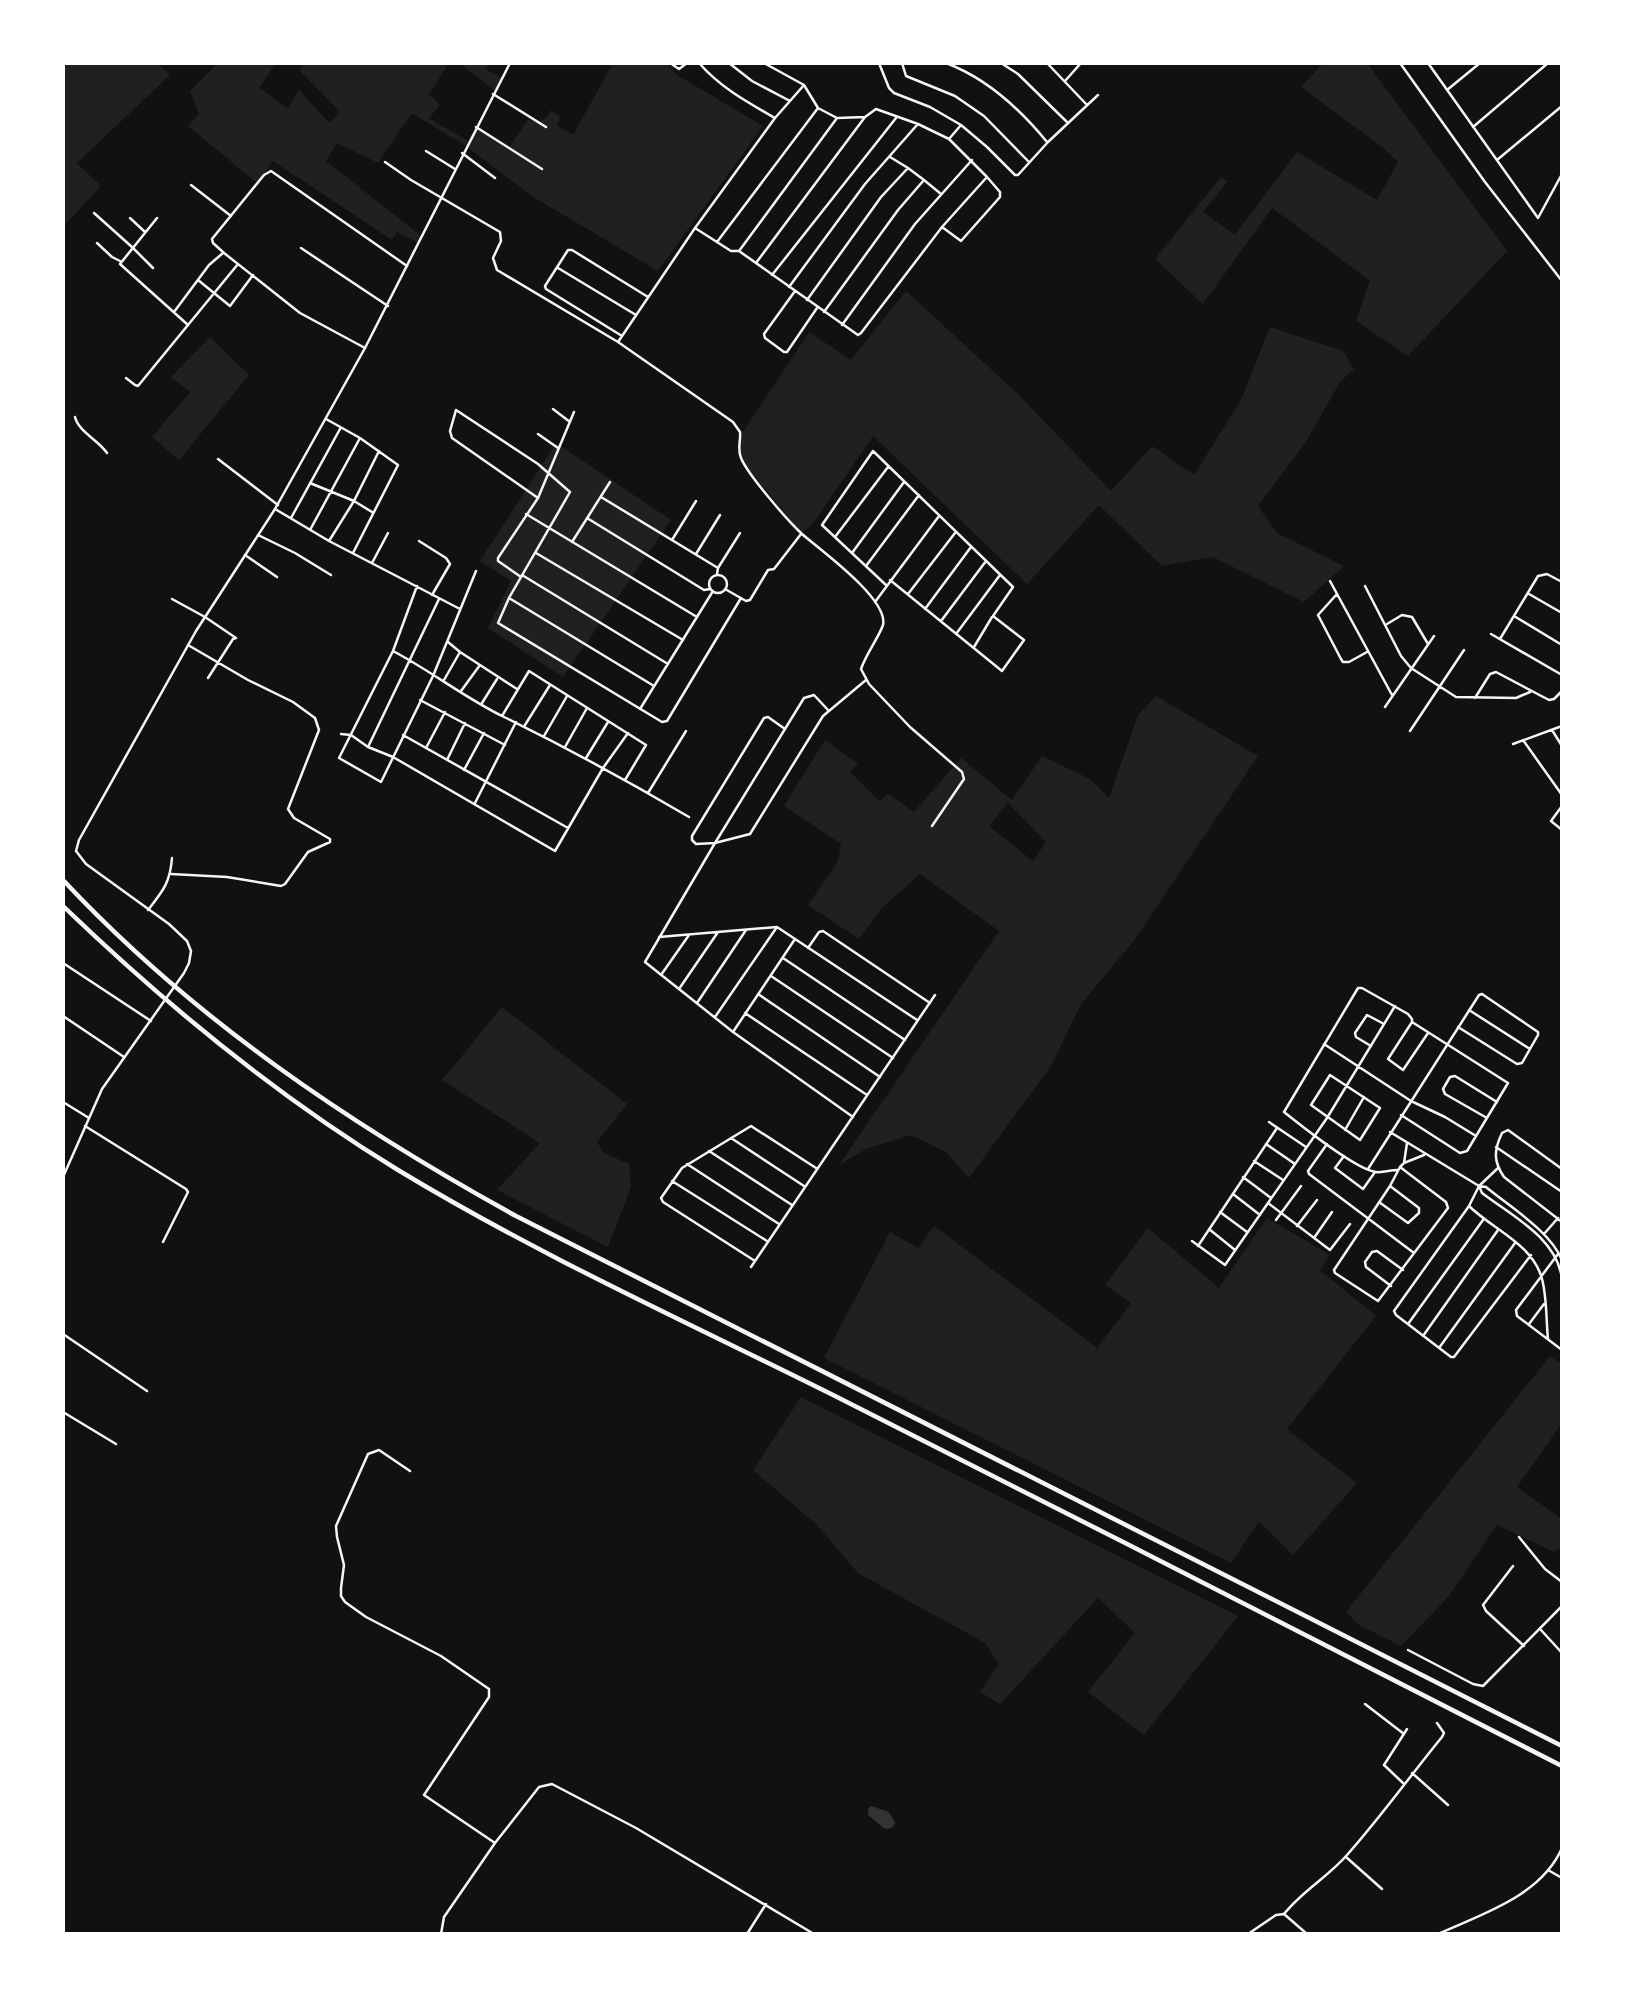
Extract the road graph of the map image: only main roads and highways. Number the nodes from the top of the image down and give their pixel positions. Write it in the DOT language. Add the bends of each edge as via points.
graph roads {
  1 [pos="63,880"];
  2 [pos="63,906"];
  3 [pos="1562,1746"];
  4 [pos="1562,1766"];
  1 -- 3 [label="highway" via="184,994 245,1043 419,1161 528,1222"];
  2 -- 4 [label="highway" via="170,1006 269,1083 456,1204"];
}
